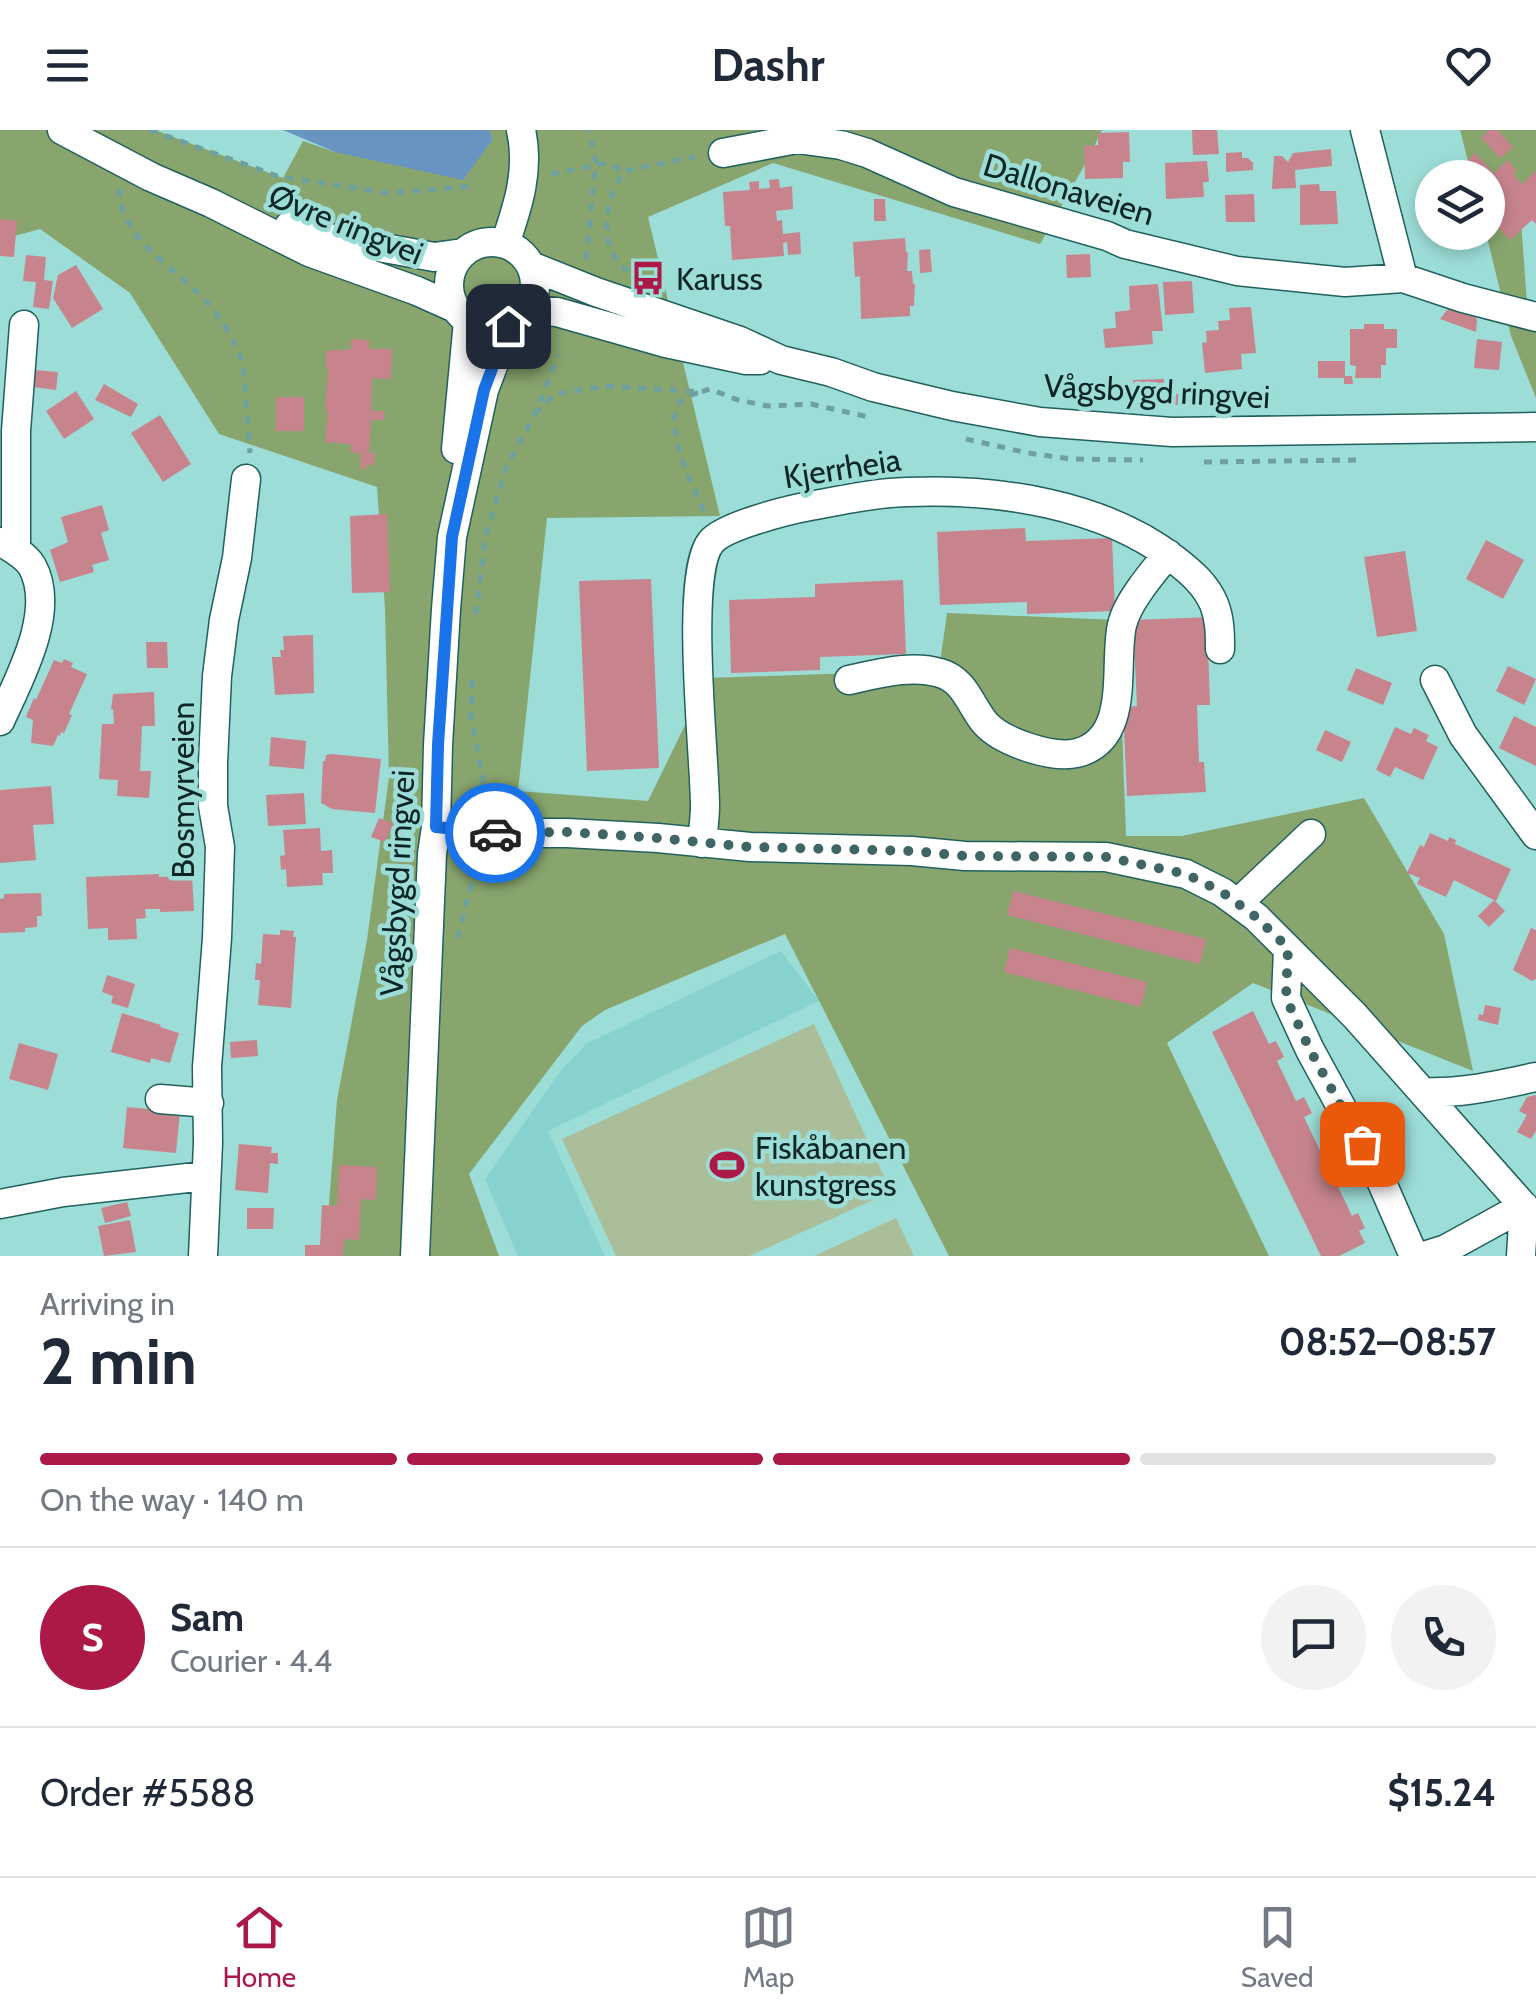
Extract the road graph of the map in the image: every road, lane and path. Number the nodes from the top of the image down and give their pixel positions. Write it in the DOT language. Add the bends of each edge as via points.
graph roads {
  1 [pos="62,130"];
  2 [pos="150,130"];
  3 [pos="521,130"];
  4 [pos="589,130"];
  5 [pos="1365,130"];
  6 [pos="723,152"];
  7 [pos="596,163"];
  8 [pos="624,171"];
  9 [pos="548,174"];
  10 [pos="121,182"];
  11 [pos="476,186"];
  12 [pos="211,203"];
  13 [pos="505,244"];
  14 [pos="464,252"];
  15 [pos="531,266"];
  16 [pos="585,266"];
  17 [pos="639,276"];
  18 [pos="1403,278"];
  19 [pos="462,315"];
  20 [pos="1536,317"];
  21 [pos="518,318"];
  22 [pos="24,325"];
  23 [pos="559,354"];
  24 [pos="781,360"];
  25 [pos="700,392"];
  26 [pos="535,414"];
  27 [pos="1536,427"];
  28 [pos="246,479"];
  29 [pos="456,514"];
  30 [pos="712,540"];
  31 [pos="8,546"];
  32 [pos="1168,554"];
  33 [pos="1220,649"];
  34 [pos="849,680"];
  35 [pos="1435,680"];
  36 [pos="0,722"];
  37 [pos="436,827"];
  38 [pos="1311,834"];
  39 [pos="1536,835"];
  40 [pos="702,843"];
  41 [pos="1238,903"];
  42 [pos="1288,948"];
  43 [pos="1536,1077"];
  44 [pos="1423,1092"];
  45 [pos="160,1099"];
  46 [pos="209,1103"];
  47 [pos="205,1176"];
  48 [pos="0,1204"];
  49 [pos="1530,1213"];
  50 [pos="203,1256"];
  51 [pos="415,1256"];
  52 [pos="1414,1256"];
  53 [pos="1424,1256"];
  54 [pos="1521,1256"];
  1 -- 12 [label="street, Øvre ringvei"];
  2 -- 11 [label="path" via="277,176 388,192"];
  3 -- 13 [label="street" via="525,166"];
  4 -- 7 [label="path"];
  5 -- 18 [label="street"];
  6 -- 8 [label="path"];
  6 -- 18 [label="street, Dallonaveien" via="797,139 840,145 954,192 1211,266 1345,282"];
  7 -- 8 [label="path"];
  7 -- 9 [label="path"];
  7 -- 16 [label="path"];
  8 -- 17 [label="path" via="606,216 613,254"];
  10 -- 28 [label="path" via="120,204 133,231 204,300 239,352 250,441"];
  12 -- 14 [label="street, Øvre ringvei" via="329,238 434,257"];
  12 -- 19 [label="street, Øvre ringvei"];
  13 -- 14 [label="street"];
  13 -- 15 [label="street"];
  14 -- 19 [label="street" via="450,275 450,298"];
  15 -- 21 [label="street" via="535,296"];
  15 -- 24 [label="street, Vågsbygd ringvei"];
  18 -- 20 [label="street, Dallonaveien"];
  19 -- 21 [label="street" via="494,329"];
  19 -- 29 [label="street, Vågsbygd ringvei" via="451,486"];
  21 -- 24 [label="street, Vågsbygd ringvei" via="558,312 746,360"];
  21 -- 29 [label="street, Vågsbygd ringvei" via="484,390"];
  22 -- 31 [label="street"];
  23 -- 26 [label="path"];
  24 -- 27 [label="street, Vågsbygd ringvei" via="952,406 1115,430"];
  25 -- 30 [label="path" via="683,398 674,430"];
  28 -- 46 [label="street, Bosmyrveien" via="216,693 220,847"];
  29 -- 37 [label="street, Vågsbygd ringvei"];
  30 -- 32 [label="street, Kjerrheia" via="782,511 934,491 998,495 1099,517"];
  30 -- 40 [label="street" via="702,560 697,626"];
  31 -- 36 [label="street" via="32,565 40,594 28,658"];
  32 -- 33 [label="street, Kjerrheia" via="1215,605"];
  32 -- 34 [label="street" via="1124,616 1111,723 1080,752 1058,754 1001,736 982,720 960,684 939,672"];
  35 -- 39 [label="street" via="1463,734"];
  37 -- 40 [label="street"];
  37 -- 51 [label="street, Vågsbygd ringvei"];
  38 -- 41 [label="street"];
  40 -- 41 [label="street" via="1106,857 1186,874"];
  41 -- 42 [label="street"];
  42 -- 44 [label="street"];
  42 -- 52 [label="street" via="1286,998"];
  43 -- 44 [label="street"];
  44 -- 49 [label="street"];
  45 -- 46 [label="street"];
  46 -- 47 [label="street, Bosmyrveien"];
  47 -- 48 [label="street"];
  47 -- 50 [label="street, Bosmyrveien"];
  49 -- 53 [label="street"];
  49 -- 54 [label="street"];
}
